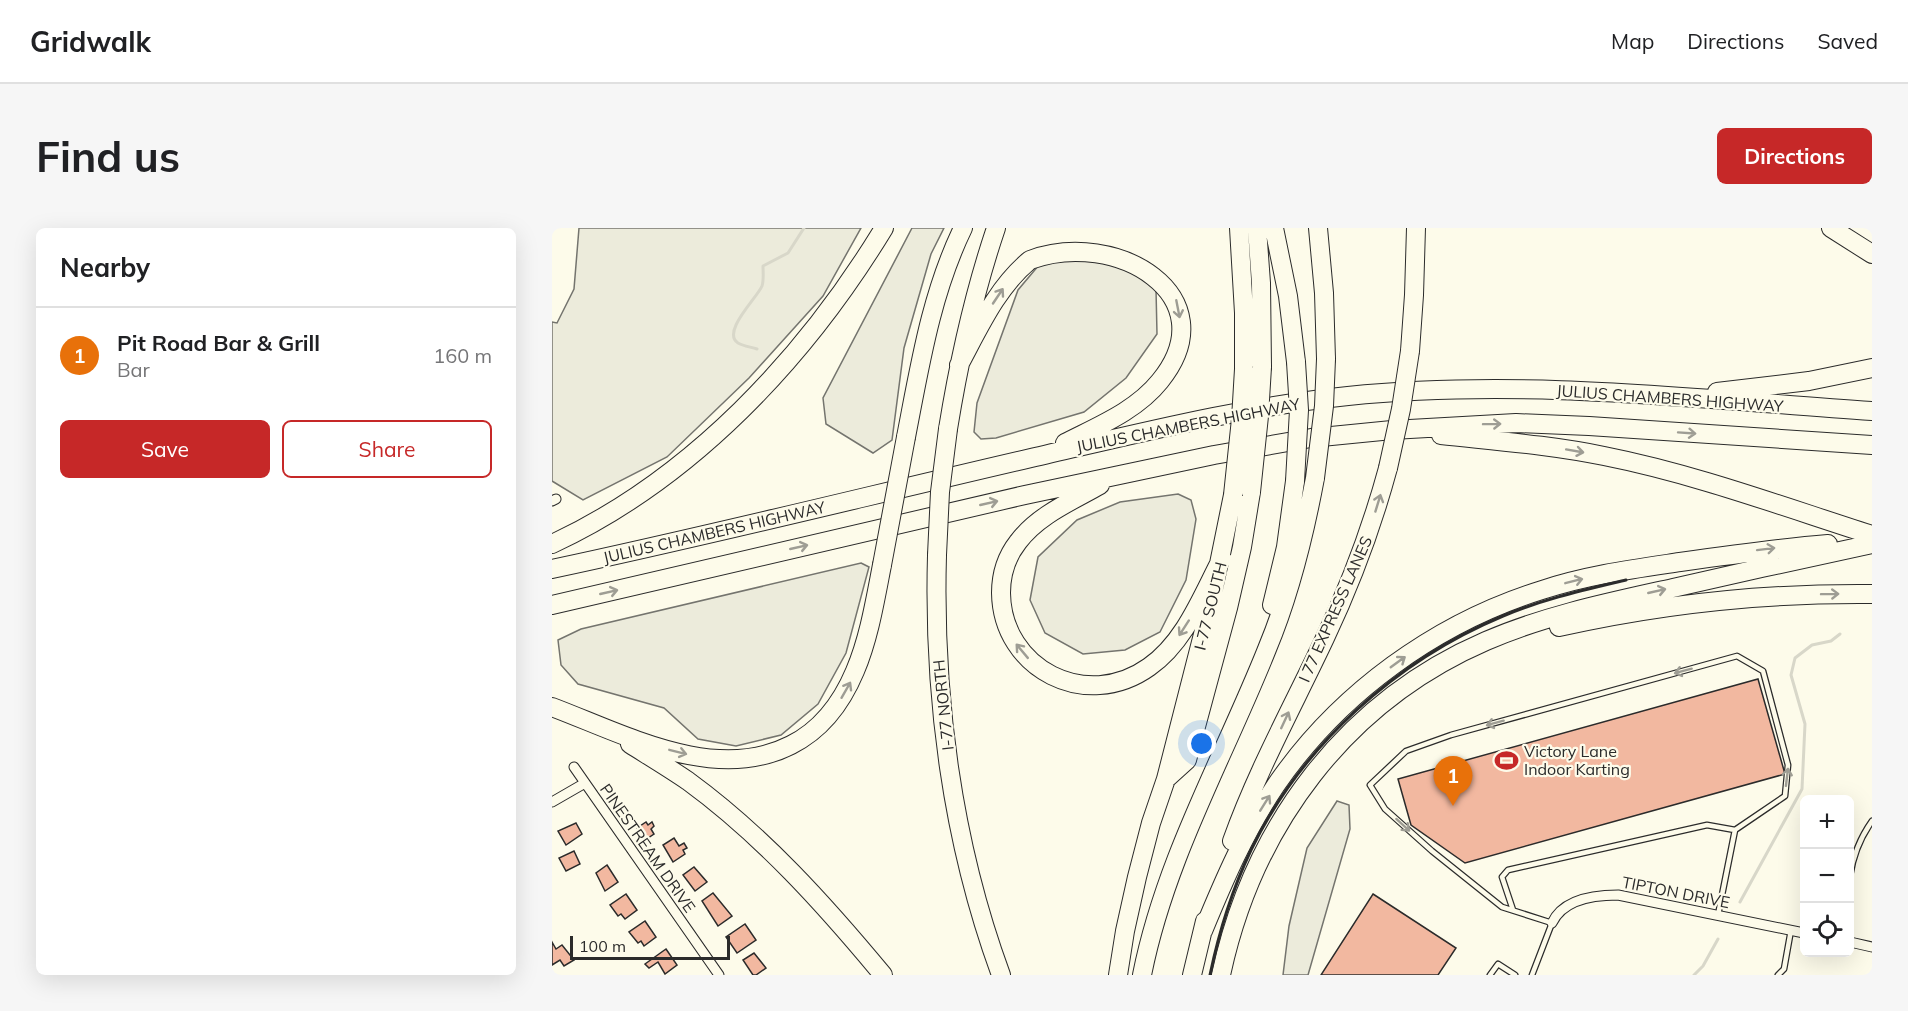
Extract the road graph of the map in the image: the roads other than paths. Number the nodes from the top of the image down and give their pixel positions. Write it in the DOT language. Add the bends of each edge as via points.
graph roads {
  1 [pos="884,228"];
  2 [pos="963,228"];
  3 [pos="996,228"];
  4 [pos="1239,228"];
  5 [pos="1257,228"];
  6 [pos="1274,228"];
  7 [pos="1318,228"];
  8 [pos="1416,228"];
  9 [pos="1831,228"];
  10 [pos="1872,254"];
  11 [pos="959,365"];
  12 [pos="1253,368"];
  13 [pos="1872,368"];
  14 [pos="1674,397"];
  15 [pos="1872,411"];
  16 [pos="1392,430"];
  17 [pos="1872,445"];
  18 [pos="1040,456"];
  19 [pos="1115,477"];
  20 [pos="1242,494"];
  21 [pos="1872,540"];
  22 [pos="552,544"];
  23 [pos="1221,558"];
  24 [pos="552,569"];
  25 [pos="1872,594"];
  26 [pos="552,605"];
  27 [pos="1443,663"];
  28 [pos="1245,702"];
  29 [pos="552,707"];
  30 [pos="602,728"];
  31 [pos="574,767"];
  32 [pos="1166,779"];
  33 [pos="585,783"];
  34 [pos="552,802"];
  35 [pos="1872,821"];
  36 [pos="1735,830"];
  37 [pos="1854,857"];
  38 [pos="1513,910"];
  39 [pos="1718,915"];
  40 [pos="1552,923"];
  41 [pos="1791,930"];
  42 [pos="1203,931"];
  43 [pos="1800,932"];
  44 [pos="1854,943"];
  45 [pos="1872,947"];
  46 [pos="1784,969"];
  47 [pos="719,975"];
  48 [pos="883,975"];
  49 [pos="1001,975"];
  50 [pos="1118,975"];
  51 [pos="1142,975"];
  52 [pos="1192,975"];
  53 [pos="1221,975"];
  54 [pos="1490,975"];
  55 [pos="1515,975"];
  56 [pos="1532,975"];
  57 [pos="1778,975"];
  58 [pos="1789,975"];
  1 -- 22 [label="highway" via="811,332 726,423 652,486"];
  30 -- 2 [label="highway, one-way, bridge" via="667,749 717,759 755,758 800,741 835,708 852,678 865,642 930,317 944,270"];
  3 -- 11 [label="highway"];
  4 -- 12 [label="highway" via="1244,313"];
  5 -- 12 [label="highway" via="1262,303"];
  6 -- 28 [label="highway, bridge" via="1296,362 1299,410 1295,481 1281,567"];
  7 -- 28 [label="highway, bridge" via="1326,359 1315,478 1287,595"];
  42 -- 8 [label="highway, I 77 EXPRESS LANES, one-way, bridge" via="1245,808 1360,556 1388,468 1410,351"];
  9 -- 10 [label="highway"];
  11 -- 18 [label="highway, one-way" via="1000,292 1031,259 1052,246 1092,238 1118,241 1141,252 1158,267 1170,284 1180,316 1178,345 1167,372 1130,407"];
  11 -- 49 [label="highway, I-77 NORTH, bridge" via="940,492 936,555 938,661 951,777 976,894"];
  12 -- 20 [label="highway, bridge" via="1258,433"];
  13 -- 14 [label="highway" via="1809,381"];
  14 -- 15 [label="highway, JULIUS CHAMBERS HIGHWAY"];
  14 -- 18 [label="highway, JULIUS CHAMBERS HIGHWAY" via="1479,389 1348,396 1207,418"];
  16 -- 17 [label="highway, JULIUS CHAMBERS HIGHWAY, one-way" via="1516,423"];
  16 -- 19 [label="highway, JULIUS CHAMBERS HIGHWAY" via="1311,438"];
  16 -- 21 [label="highway, one-way" via="1607,456 1817,518"];
  18 -- 24 [label="highway, JULIUS CHAMBERS HIGHWAY"];
  23 -- 19 [label="highway, one-way" via="1193,614 1172,645 1138,675 1110,684 1085,685 1062,681 1041,670 1016,645 1006,623 1001,588 1009,557 1036,524"];
  26 -- 19 [label="highway, JULIUS CHAMBERS HIGHWAY, one-way"];
  20 -- 23 [label="highway, I-77 SOUTH"];
  20 -- 32 [label="highway" via="1231,598 1187,760"];
  27 -- 21 [label="highway, one-way" via="1500,635 1557,616"];
  42 -- 21 [label="highway, one-way" via="1241,843 1289,768 1355,697 1435,638 1499,605 1584,578 1751,551"];
  23 -- 32 [label="highway, I-77 SOUTH"];
  27 -- 25 [label="highway, one-way" via="1560,627 1644,611 1755,598"];
  27 -- 53 [label="highway" via="1402,688 1358,724 1295,797 1252,875"];
  28 -- 51 [label="highway" via="1176,859"];
  29 -- 30 [label="highway"];
  30 -- 48 [label="highway" via="688,781 739,823 810,891"];
  31 -- 33 [label="street, PINESTREAM DRIVE"];
  32 -- 50 [label="highway, I-77 SOUTH" via="1137,877"];
  33 -- 34 [label="street"];
  33 -- 47 [label="street, PINESTREAM DRIVE"];
  35 -- 37 [label="lane"];
  36 -- 38 [label="lane" via="1707,825 1508,870 1502,878"];
  36 -- 38 [label="lane, one-way" via="1785,796 1788,765 1763,671 1737,656 1451,735 1407,751 1370,785 1385,809 1502,907"];
  36 -- 39 [label="lane"];
  38 -- 40 [label="lane"];
  39 -- 40 [label="street, TIPTON DRIVE" via="1606,895 1568,905"];
  39 -- 41 [label="street, TIPTON DRIVE"];
  40 -- 56 [label="lane"];
  41 -- 43 [label="street, TIPTON DRIVE"];
  41 -- 46 [label="lane"];
  42 -- 52 [label="highway, I 77 EXPRESS LANES"];
  44 -- 45 [label="street"];
  46 -- 57 [label="lane"];
  46 -- 58 [label="lane"];
  54 -- 55 [label="lane" via="1498,964"];
}
